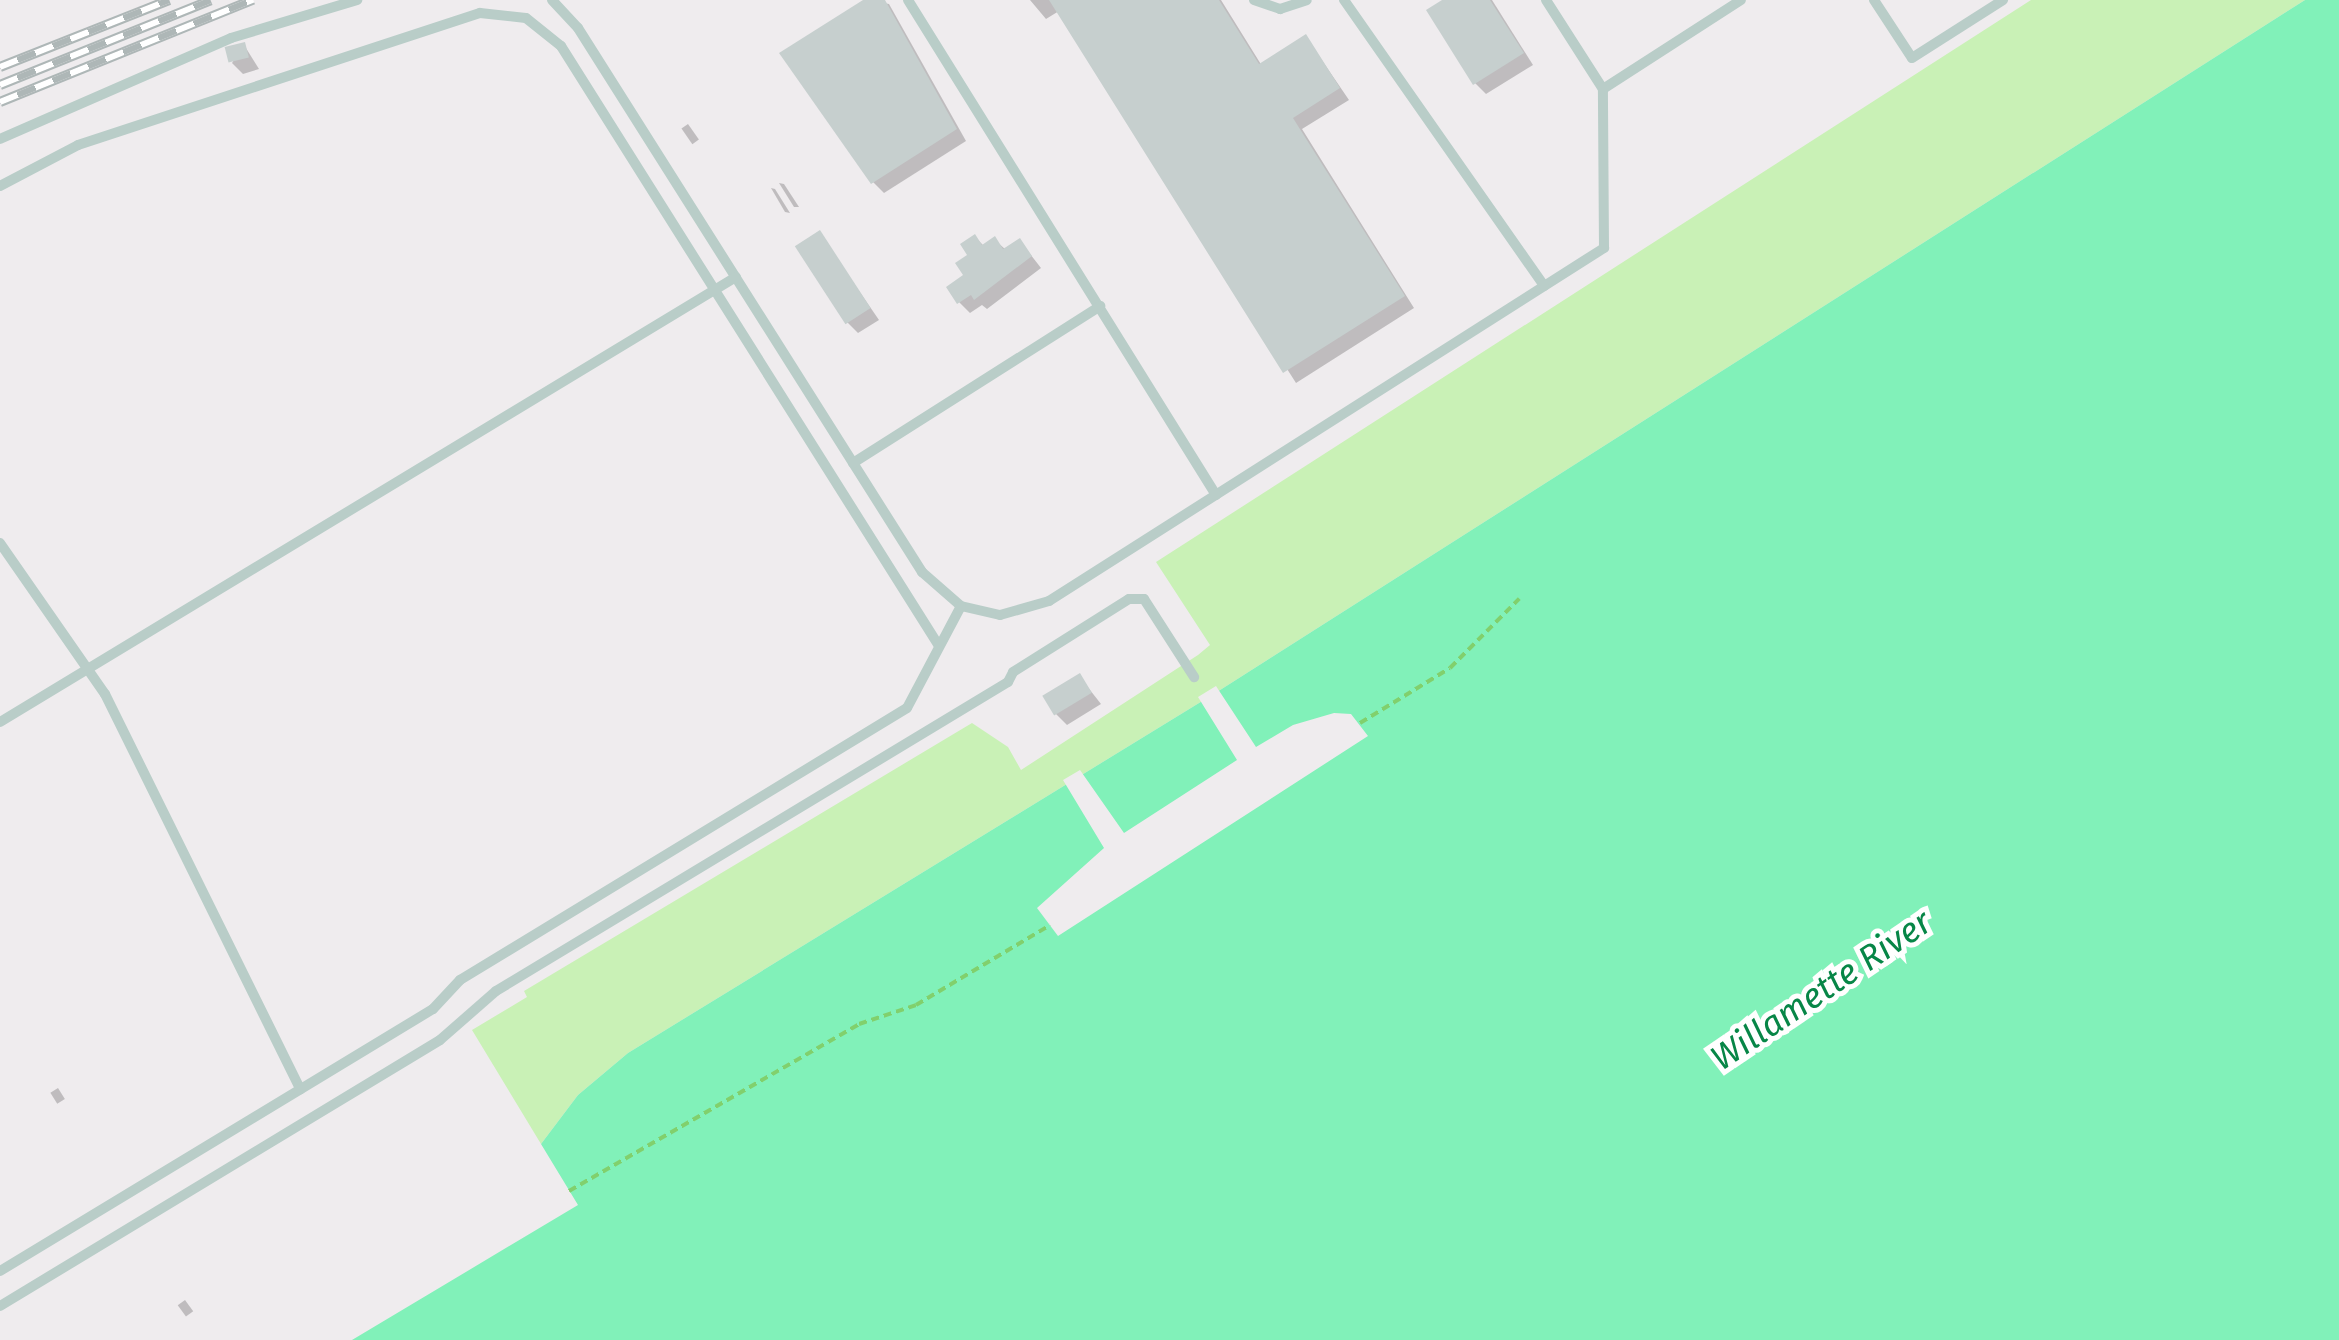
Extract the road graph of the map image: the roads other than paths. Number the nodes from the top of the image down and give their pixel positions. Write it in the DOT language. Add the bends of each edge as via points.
graph roads {
  1 [pos="357,0"];
  2 [pos="552,0"];
  3 [pos="908,0"];
  4 [pos="1254,0"];
  5 [pos="1307,0"];
  6 [pos="1344,0"];
  7 [pos="1546,0"];
  8 [pos="1741,0"];
  9 [pos="1874,0"];
  10 [pos="2003,0"];
  11 [pos="1603,89"];
  12 [pos="0,139"];
  13 [pos="0,186"];
  14 [pos="736,277"];
  15 [pos="1544,286"];
  16 [pos="716,289"];
  17 [pos="1100,306"];
  18 [pos="854,462"];
  19 [pos="1216,495"];
  20 [pos="0,543"];
  21 [pos="961,606"];
  22 [pos="939,646"];
  23 [pos="90,668"];
  24 [pos="1194,677"];
  25 [pos="0,722"];
  26 [pos="300,1089"];
  27 [pos="0,1271"];
  28 [pos="0,1306"];
  1 -- 12 [label="lane" via="231,38"];
  2 -- 14 [label="lane" via="578,28"];
  3 -- 17 [label="lane"];
  4 -- 5 [label="lane" via="1280,9"];
  6 -- 15 [label="lane"];
  7 -- 11 [label="lane"];
  8 -- 11 [label="lane"];
  9 -- 10 [label="lane" via="1912,58"];
  11 -- 15 [label="lane" via="1604,248"];
  13 -- 16 [label="lane" via="78,144 480,13 506,12 546,29 562,46"];
  14 -- 16 [label="lane"];
  14 -- 18 [label="lane"];
  15 -- 19 [label="lane"];
  16 -- 22 [label="lane"];
  16 -- 23 [label="lane"];
  17 -- 18 [label="lane"];
  17 -- 19 [label="lane"];
  18 -- 21 [label="lane" via="922,572"];
  19 -- 21 [label="lane" via="1034,609 1000,615"];
  20 -- 23 [label="lane"];
  21 -- 22 [label="lane"];
  22 -- 26 [label="lane" via="906,708 460,980 433,1009"];
  23 -- 25 [label="lane"];
  23 -- 26 [label="lane"];
  24 -- 28 [label="lane" via="1144,598 1129,599 1013,672 1008,682 496,990 440,1040"];
  26 -- 27 [label="lane"];
}
